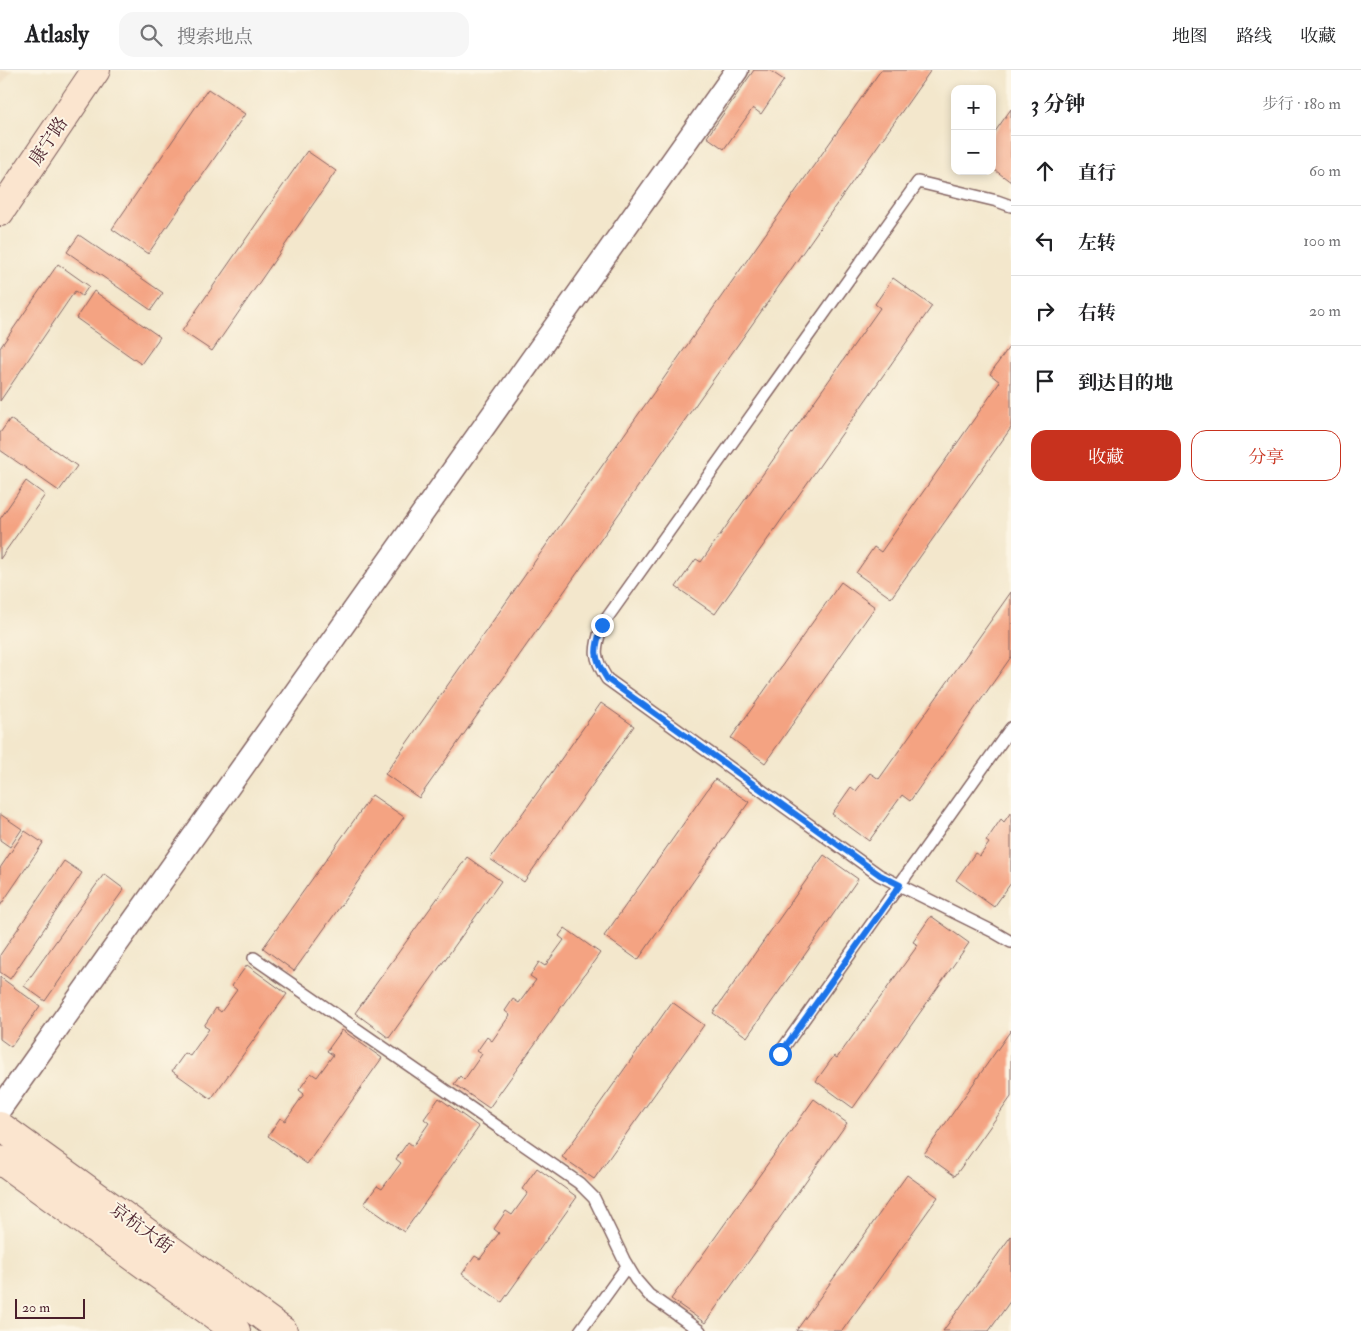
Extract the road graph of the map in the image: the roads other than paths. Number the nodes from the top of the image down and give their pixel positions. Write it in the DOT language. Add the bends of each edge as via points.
graph roads {
  1 [pos="96,70"];
  2 [pos="737,70"];
  3 [pos="1011,206"];
  4 [pos="0,212"];
  5 [pos="1011,728"];
  6 [pos="900,885"];
  7 [pos="1011,942"];
  8 [pos="254,958"];
  9 [pos="780,1054"];
  10 [pos="0,1109"];
  11 [pos="0,1126"];
  12 [pos="0,1160"];
  13 [pos="627,1266"];
  14 [pos="236,1331"];
  15 [pos="283,1331"];
  16 [pos="580,1331"];
  17 [pos="700,1331"];
  1 -- 4 [label="main road, 康宁路"];
  2 -- 10 [label="street"];
  3 -- 6 [label="lane" via="918,182 602,625 596,644 598,663 607,679 872,870"];
  5 -- 6 [label="lane"];
  6 -- 7 [label="lane"];
  6 -- 9 [label="lane"];
  8 -- 13 [label="lane" via="579,1183 594,1198"];
  11 -- 15 [label="main road, 京杭大街"];
  12 -- 14 [label="main road, 京杭大街"];
  13 -- 16 [label="lane"];
  13 -- 17 [label="lane" via="649,1295"];
}
